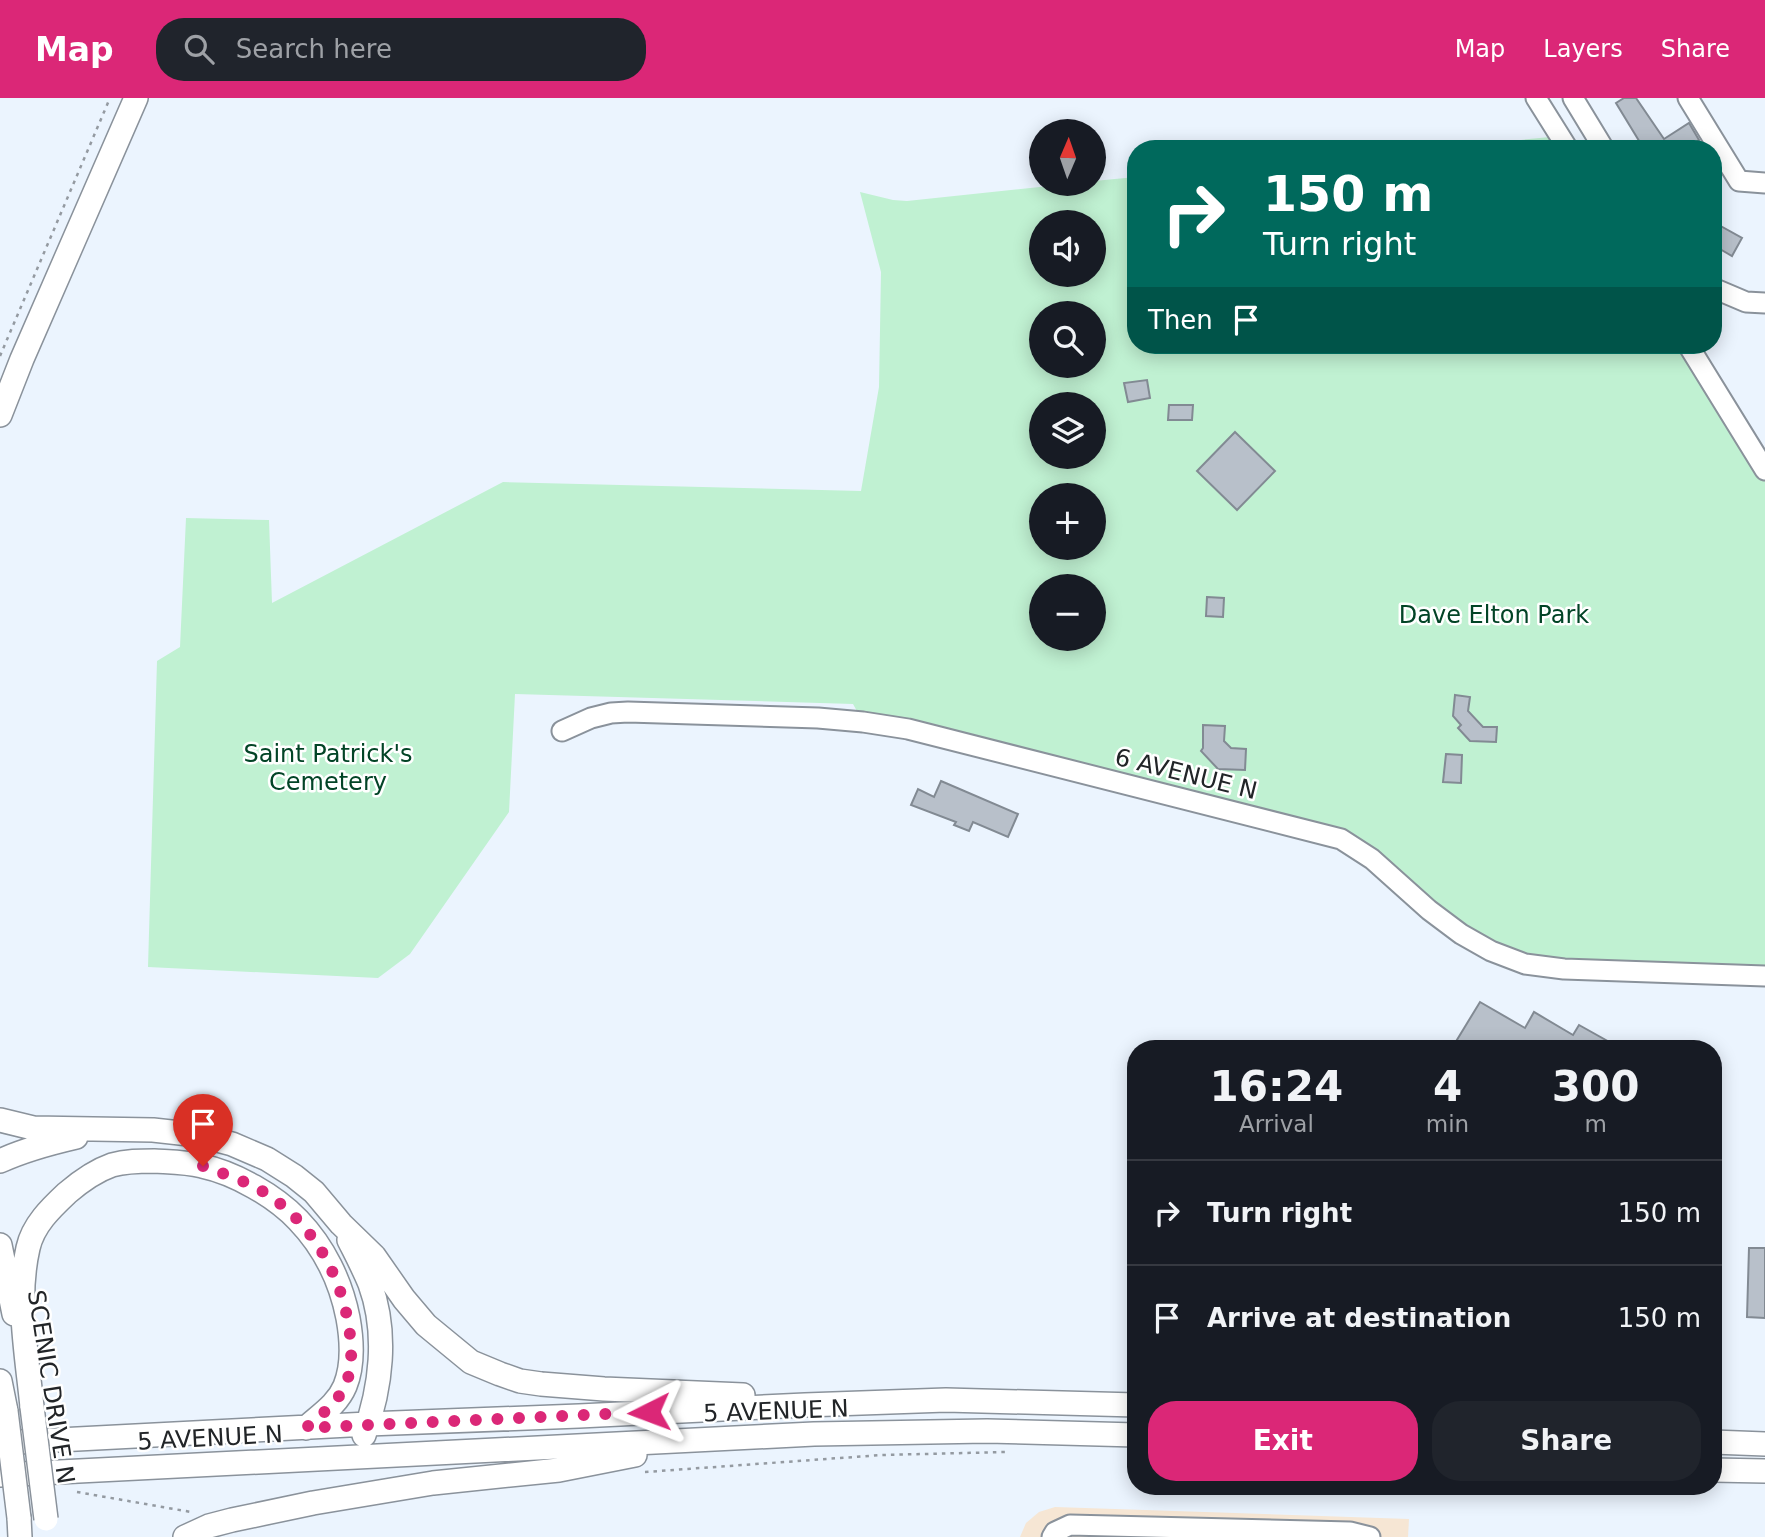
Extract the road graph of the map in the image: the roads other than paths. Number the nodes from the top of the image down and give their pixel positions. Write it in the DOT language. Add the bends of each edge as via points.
graph roads {
  1 [pos="136,98"];
  2 [pos="1536,98"];
  3 [pos="1573,98"];
  4 [pos="1688,98"];
  5 [pos="1562,140"];
  6 [pos="1599,140"];
  7 [pos="1713,140"];
  8 [pos="1722,154"];
  9 [pos="1765,183"];
  10 [pos="1722,292"];
  11 [pos="1765,303"];
  12 [pos="1694,354"];
  13 [pos="0,415"];
  14 [pos="1765,470"];
  15 [pos="562,731"];
  16 [pos="1765,976"];
  17 [pos="0,1120"];
  18 [pos="113,1129"];
  19 [pos="0,1161"];
  20 [pos="341,1224"];
  21 [pos="0,1245"];
  22 [pos="0,1381"];
  23 [pos="805,1405"];
  24 [pos="1127,1405"];
  25 [pos="32,1407"];
  26 [pos="368,1424"];
  27 [pos="306,1428"];
  28 [pos="1127,1435"];
  29 [pos="715,1439"];
  30 [pos="1722,1442"];
  31 [pos="0,1443"];
  32 [pos="1765,1444"];
  33 [pos="356,1457"];
  34 [pos="1722,1470"];
  35 [pos="1765,1471"];
  36 [pos="0,1475"];
  37 [pos="20,1527"];
  38 [pos="46,1528"];
  39 [pos="185,1537"];
  40 [pos="1052,1537"];
  41 [pos="1370,1537"];
  1 -- 13 [label="main road"];
  2 -- 5 [label="street"];
  3 -- 6 [label="street"];
  4 -- 7 [label="street"];
  8 -- 9 [label="street" via="1738,181"];
  10 -- 11 [label="street" via="1746,302"];
  12 -- 14 [label="street"];
  15 -- 16 [label="street, 6 AVENUE N" via="601,715 639,711 818,718 908,729 1341,839 1372,859 1461,934 1525,964"];
  17 -- 18 [label="main road" via="33,1128"];
  18 -- 19 [label="main road" via="47,1144"];
  18 -- 20 [label="main road" via="198,1135 232,1144 294,1175"];
  20 -- 23 [label="main road" via="374,1256 426,1325 471,1362 500,1374 541,1384 734,1393"];
  20 -- 26 [label="main road" via="371,1286 381,1338"];
  21 -- 25 [label="main road, SCENIC DRIVE N"];
  22 -- 37 [label="main road, SCENIC DRIVE N, bridge"];
  23 -- 24 [label="main road, 5 AVENUE N" via="946,1400"];
  23 -- 26 [label="main road, 5 AVENUE N"];
  25 -- 27 [label="main road" via="22,1305 28,1246 37,1225 83,1179 111,1166 167,1161 203,1166 267,1194 298,1220 332,1270 344,1300 351,1364 345,1387 331,1408"];
  25 -- 38 [label="main road, SCENIC DRIVE N, bridge"];
  26 -- 27 [label="main road, 5 AVENUE N"];
  26 -- 33 [label="main road"];
  27 -- 31 [label="main road, 5 AVENUE N"];
  28 -- 29 [label="main road, 5 AVENUE N" via="987,1431"];
  29 -- 33 [label="main road, 5 AVENUE N"];
  29 -- 39 [label="main road" via="559,1470 433,1483 313,1503 209,1526"];
  30 -- 32 [label="main road"];
  33 -- 36 [label="main road, 5 AVENUE N"];
  34 -- 35 [label="main road"];
  40 -- 41 [label="street" via="1070,1525 1350,1532"];
}
